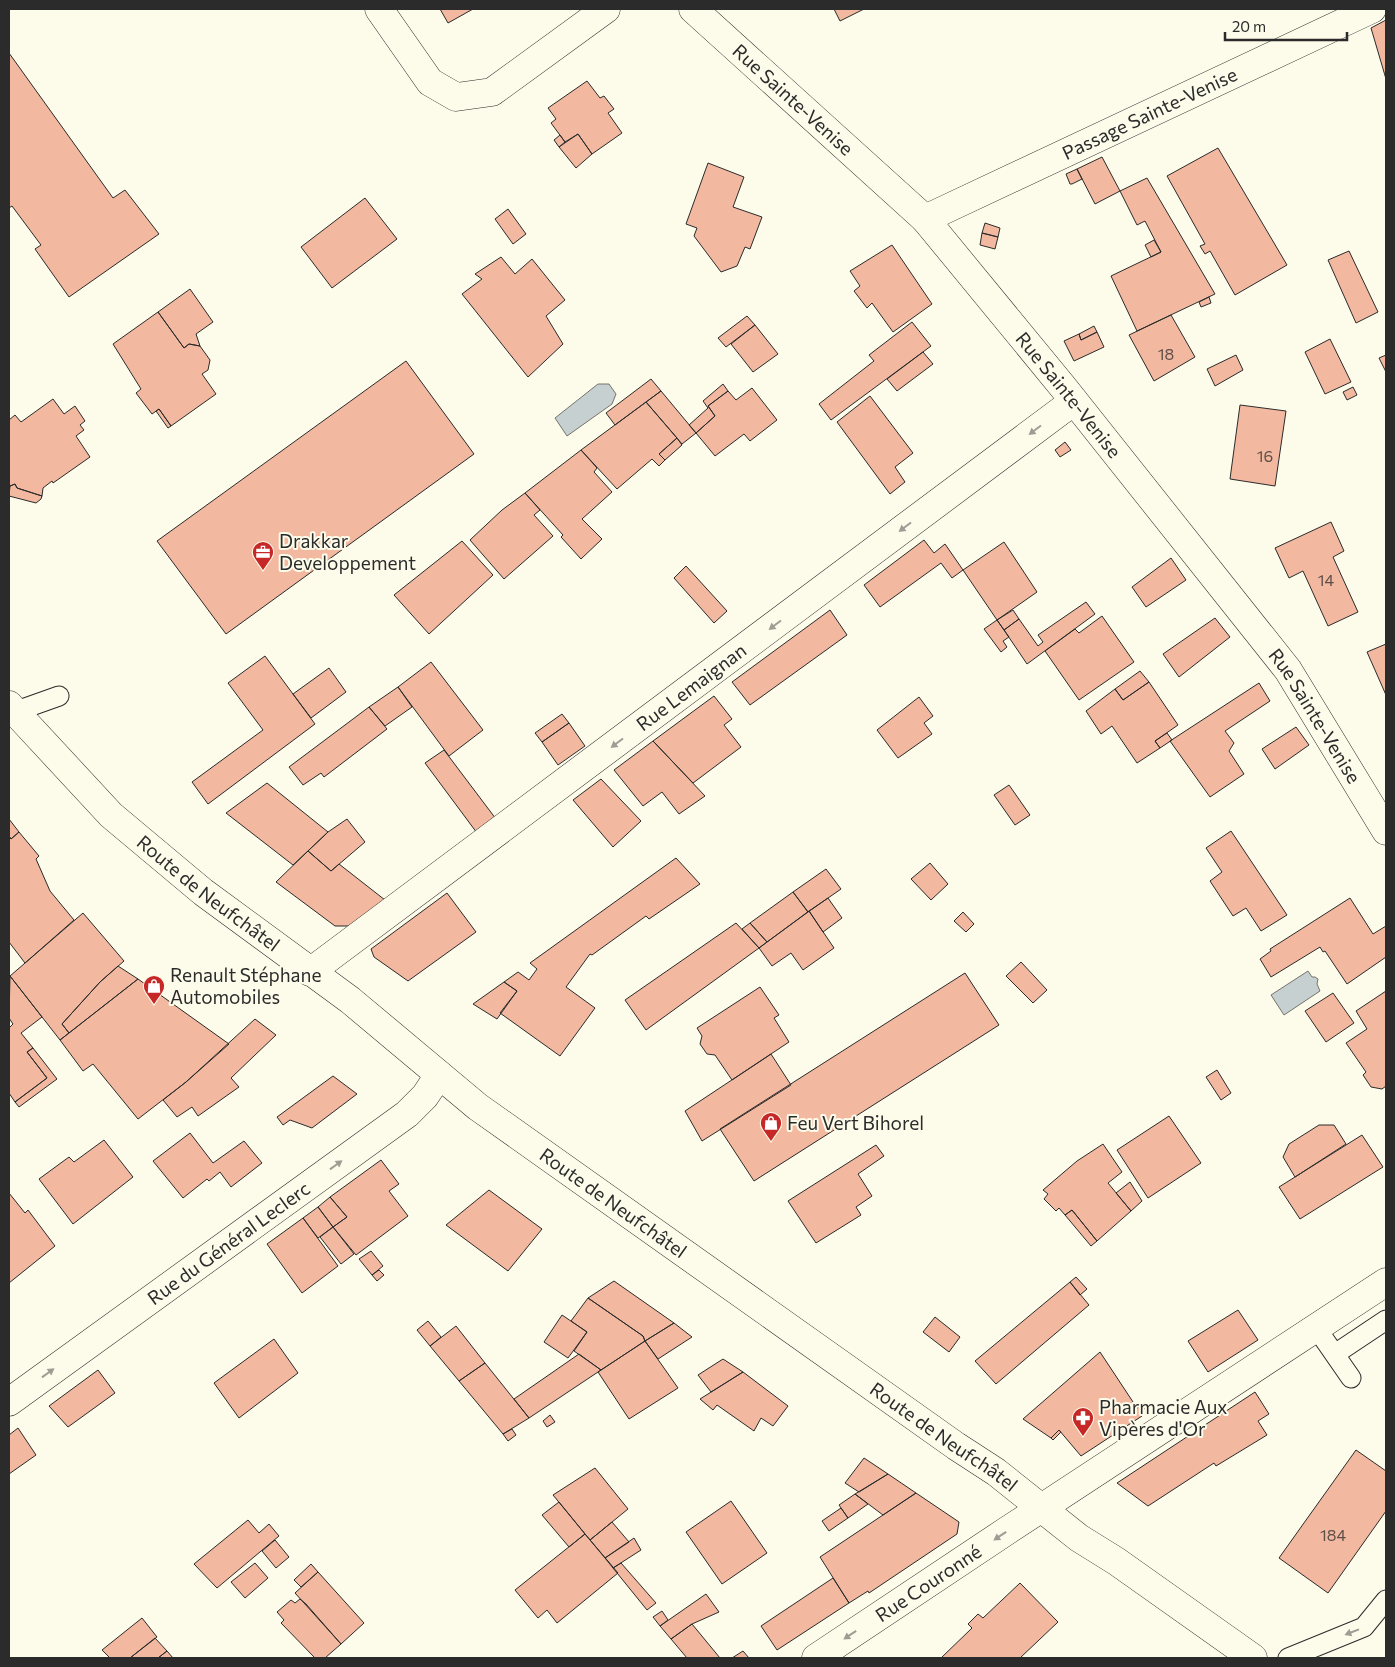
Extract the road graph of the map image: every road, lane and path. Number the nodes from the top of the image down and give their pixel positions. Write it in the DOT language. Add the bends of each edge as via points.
graph roads {
  1 [pos="379,9"];
  2 [pos="606,9"];
  3 [pos="693,9"];
  4 [pos="1372,9"];
  5 [pos="925,219"];
  6 [pos="1074,401"];
  7 [pos="59,696"];
  8 [pos="11,711"];
  9 [pos="1386,832"];
  10 [pos="310,972"];
  11 [pos="439,1075"];
  12 [pos="1386,1282"];
  13 [pos="1386,1320"];
  14 [pos="1317,1329"];
  15 [pos="1335,1354"];
  16 [pos="1351,1378"];
  17 [pos="9,1402"];
  18 [pos="1041,1509"];
  19 [pos="1386,1600"];
  20 [pos="816,1658"];
  21 [pos="1253,1658"];
  22 [pos="1288,1658"];
  1 -- 2 [label="street" via="430,82 456,97 492,92"];
  3 -- 5 [label="street, Rue Sainte-Venise"];
  4 -- 5 [label="street, Passage Sainte-Venise"];
  5 -- 6 [label="street, Rue Sainte-Venise"];
  6 -- 9 [label="street, Rue Sainte-Venise" via="1288,670"];
  6 -- 10 [label="street, Rue Lemaignan, one-way"];
  7 -- 8 [label="lane"];
  8 -- 10 [label="street, Route de Neufchâtel" via="112,815 203,892"];
  10 -- 11 [label="street, Route de Neufchâtel" via="350,1000"];
  17 -- 11 [label="street, Rue du Général Leclerc, one-way" via="407,1114"];
  11 -- 18 [label="street, Route de Neufchâtel" via="478,1107 996,1472"];
  12 -- 14 [label="street, Rue Couronné"];
  13 -- 15 [label="lane"];
  14 -- 15 [label="lane"];
  14 -- 18 [label="street, Rue Couronné"];
  15 -- 16 [label="lane"];
  18 -- 20 [label="street, Rue Couronné, one-way"];
  18 -- 21 [label="street, Route de Neufchâtel"];
  19 -- 22 [label="lane, one-way" via="1364,1627"];
}
